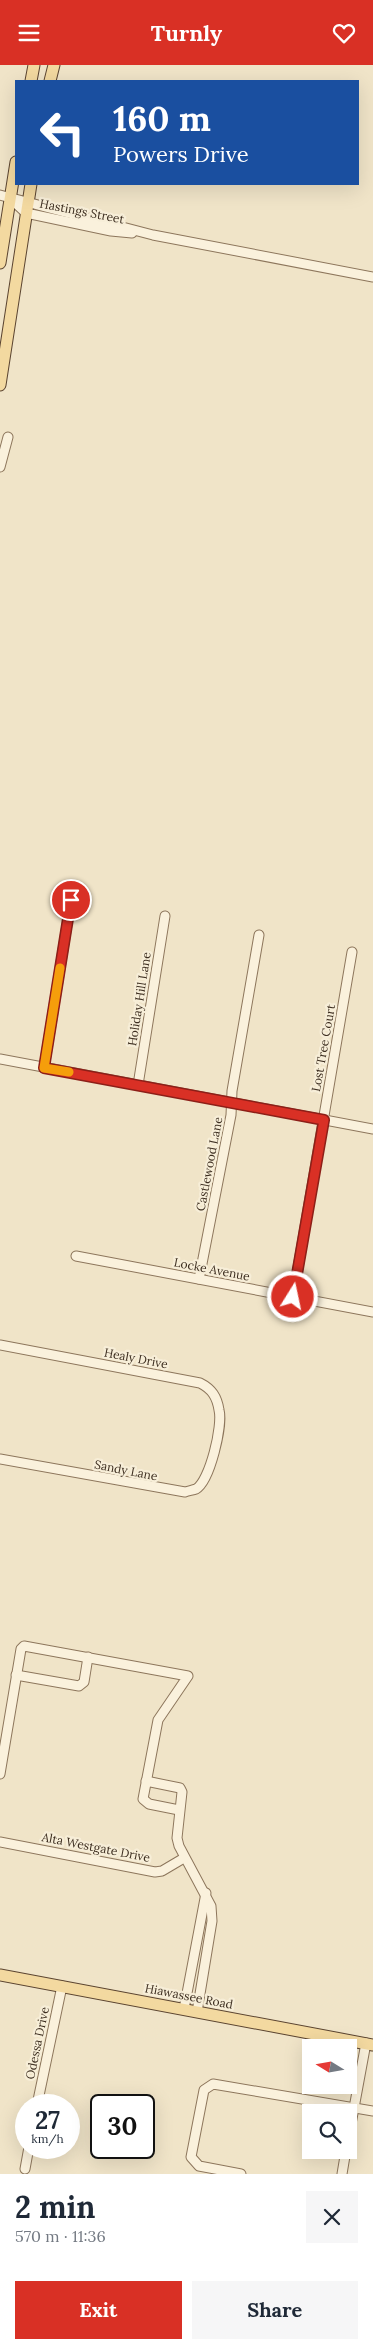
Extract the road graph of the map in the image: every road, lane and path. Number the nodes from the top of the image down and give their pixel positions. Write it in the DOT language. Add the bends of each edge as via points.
graph roads {
  1 [pos="34,65"];
  2 [pos="54,65"];
  3 [pos="31,80"];
  4 [pos="50,80"];
  5 [pos="15,165"];
  6 [pos="31,185"];
  7 [pos="5,197"];
  8 [pos="27,207"];
  9 [pos="0,263"];
  10 [pos="373,277"];
  11 [pos="0,385"];
  12 [pos="8,437"];
  13 [pos="0,467"];
  14 [pos="71,900"];
  15 [pos="165,916"];
  16 [pos="259,935"];
  17 [pos="352,952"];
  18 [pos="0,1059"];
  19 [pos="44,1068"];
  20 [pos="138,1085"];
  21 [pos="232,1103"];
  22 [pos="324,1120"];
  23 [pos="373,1129"];
  24 [pos="76,1256"];
  25 [pos="199,1279"];
  26 [pos="293,1297"];
  27 [pos="373,1312"];
  28 [pos="0,1345"];
  29 [pos="216,1442"];
  30 [pos="0,1459"];
  31 [pos="88,1657"];
  32 [pos="16,1675"];
  33 [pos="0,1774"];
  34 [pos="146,1781"];
  35 [pos="179,1810"];
  36 [pos="0,1842"];
  37 [pos="184,1858"];
  38 [pos="206,1893"];
  39 [pos="0,1975"];
  40 [pos="62,1986"];
  41 [pos="184,2009"];
  42 [pos="197,2012"];
  43 [pos="369,2044"];
  44 [pos="40,2094"];
  45 [pos="336,2104"];
  46 [pos="355,2104"];
  47 [pos="357,2108"];
  48 [pos="373,2111"];
  49 [pos="26,2159"];
  50 [pos="344,2159"];
  51 [pos="24,2169"];
  52 [pos="241,2174"];
  53 [pos="342,2174"];
  1 -- 3 [label="main road"];
  2 -- 4 [label="main road"];
  5 -- 7 [label="main road"];
  6 -- 8 [label="main road"];
  7 -- 8 [label="street, Hastings Street"];
  7 -- 9 [label="main road"];
  8 -- 10 [label="street, Hastings Street" via="110,231 153,235"];
  8 -- 11 [label="main road"];
  12 -- 13 [label="street"];
  14 -- 19 [label="street"];
  15 -- 20 [label="street, Holiday Hill Lane"];
  16 -- 21 [label="street, Castlewood Lane"];
  17 -- 22 [label="street, Lost Tree Court"];
  18 -- 19 [label="street"];
  19 -- 20 [label="street"];
  20 -- 21 [label="street"];
  21 -- 22 [label="street"];
  21 -- 25 [label="street, Castlewood Lane"];
  22 -- 23 [label="street"];
  22 -- 26 [label="street, Lost Tree Court"];
  24 -- 25 [label="street, Locke Avenue"];
  25 -- 26 [label="street, Locke Avenue"];
  26 -- 27 [label="street, Locke Avenue"];
  28 -- 29 [label="street, Healy Drive" via="209,1387 220,1411"];
  29 -- 30 [label="street, Sandy Lane" via="205,1479 196,1489 184,1492"];
  31 -- 32 [label="street" via="24,1646"];
  31 -- 32 [label="street" via="84,1682 79,1686"];
  31 -- 34 [label="street" via="188,1676 158,1720"];
  32 -- 33 [label="street"];
  34 -- 35 [label="street" via="145,1802"];
  34 -- 35 [label="street" via="180,1788"];
  35 -- 37 [label="street" via="177,1838"];
  36 -- 37 [label="street, Alta Westgate Drive" via="155,1872"];
  37 -- 38 [label="street"];
  38 -- 41 [label="street"];
  38 -- 42 [label="street" via="212,1905 212,1921"];
  39 -- 40 [label="main road, Hiawassee Road"];
  40 -- 41 [label="main road, Hiawassee Road"];
  40 -- 44 [label="street, Odessa Drive"];
  41 -- 42 [label="main road, Hiawassee Road"];
  42 -- 43 [label="main road, Hiawassee Road"];
  43 -- 46 [label="street"];
  45 -- 52 [label="street" via="213,2084 204,2090 191,2157 200,2166"];
  47 -- 48 [label="street"];
  49 -- 51 [label="street"];
  50 -- 53 [label="street"];
}
